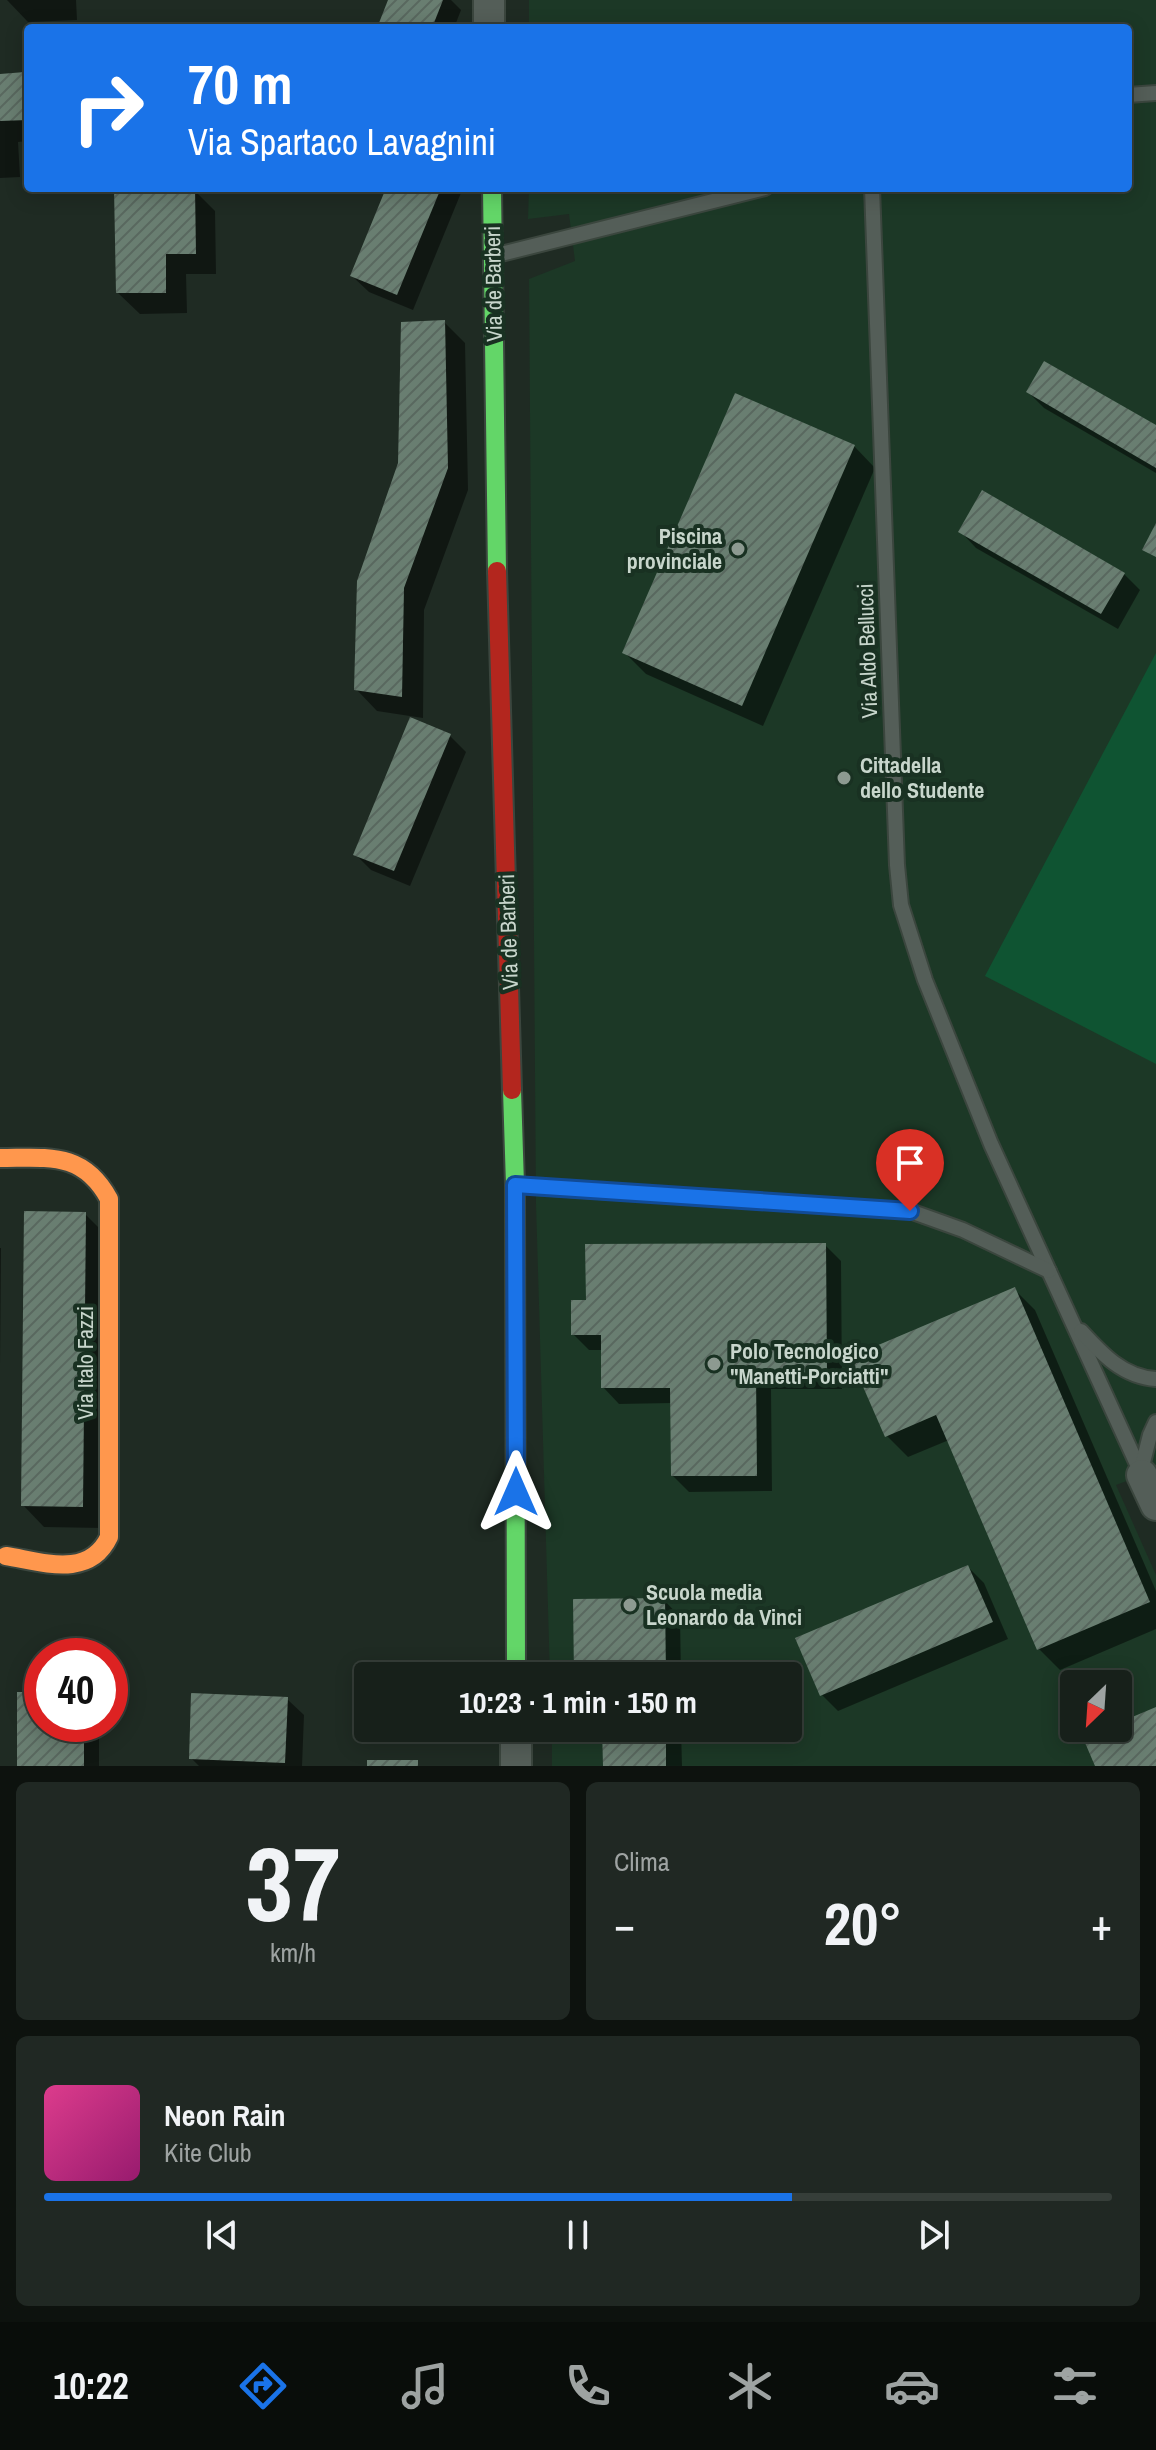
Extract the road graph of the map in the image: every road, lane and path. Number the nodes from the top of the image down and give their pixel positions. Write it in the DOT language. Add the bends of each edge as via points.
graph roads {
  1 [pos="489,0"];
  2 [pos="489,24"];
  3 [pos="1156,93"];
  4 [pos="1132,95"];
  5 [pos="492,192"];
  6 [pos="749,192"];
  7 [pos="872,192"];
  8 [pos="493,256"];
  9 [pos="0,1158"];
  10 [pos="525,1186"];
  11 [pos="1049,1271"];
  12 [pos="1073,1322"];
  13 [pos="1156,1379"];
  14 [pos="1156,1422"];
  15 [pos="1142,1473"];
  16 [pos="1156,1505"];
  17 [pos="2,1555"];
  18 [pos="516,1662"];
  19 [pos="516,1742"];
  20 [pos="516,1766"];
  1 -- 2 [label="street"];
  3 -- 4 [label="lane"];
  5 -- 8 [label="street, Via de Barberi"];
  6 -- 8 [label="lane"];
  7 -- 11 [label="lane, Via Aldo Bellucci" via="901,905 991,1144"];
  8 -- 10 [label="street, Via de Barberi" via="496,546"];
  9 -- 17 [label="street, Via Italo Fazzi" via="75,1161 96,1176 109,1199 106,1548 93,1561 77,1564"];
  10 -- 11 [label="lane" via="910,1211"];
  10 -- 18 [label="street, Via de Barberi"];
  11 -- 12 [label="lane, Via Aldo Bellucci"];
  12 -- 13 [label="lane" via="1107,1358"];
  12 -- 15 [label="lane, Via Aldo Bellucci"];
  14 -- 15 [label="lane"];
  15 -- 16 [label="street"];
  19 -- 20 [label="street"];
}
